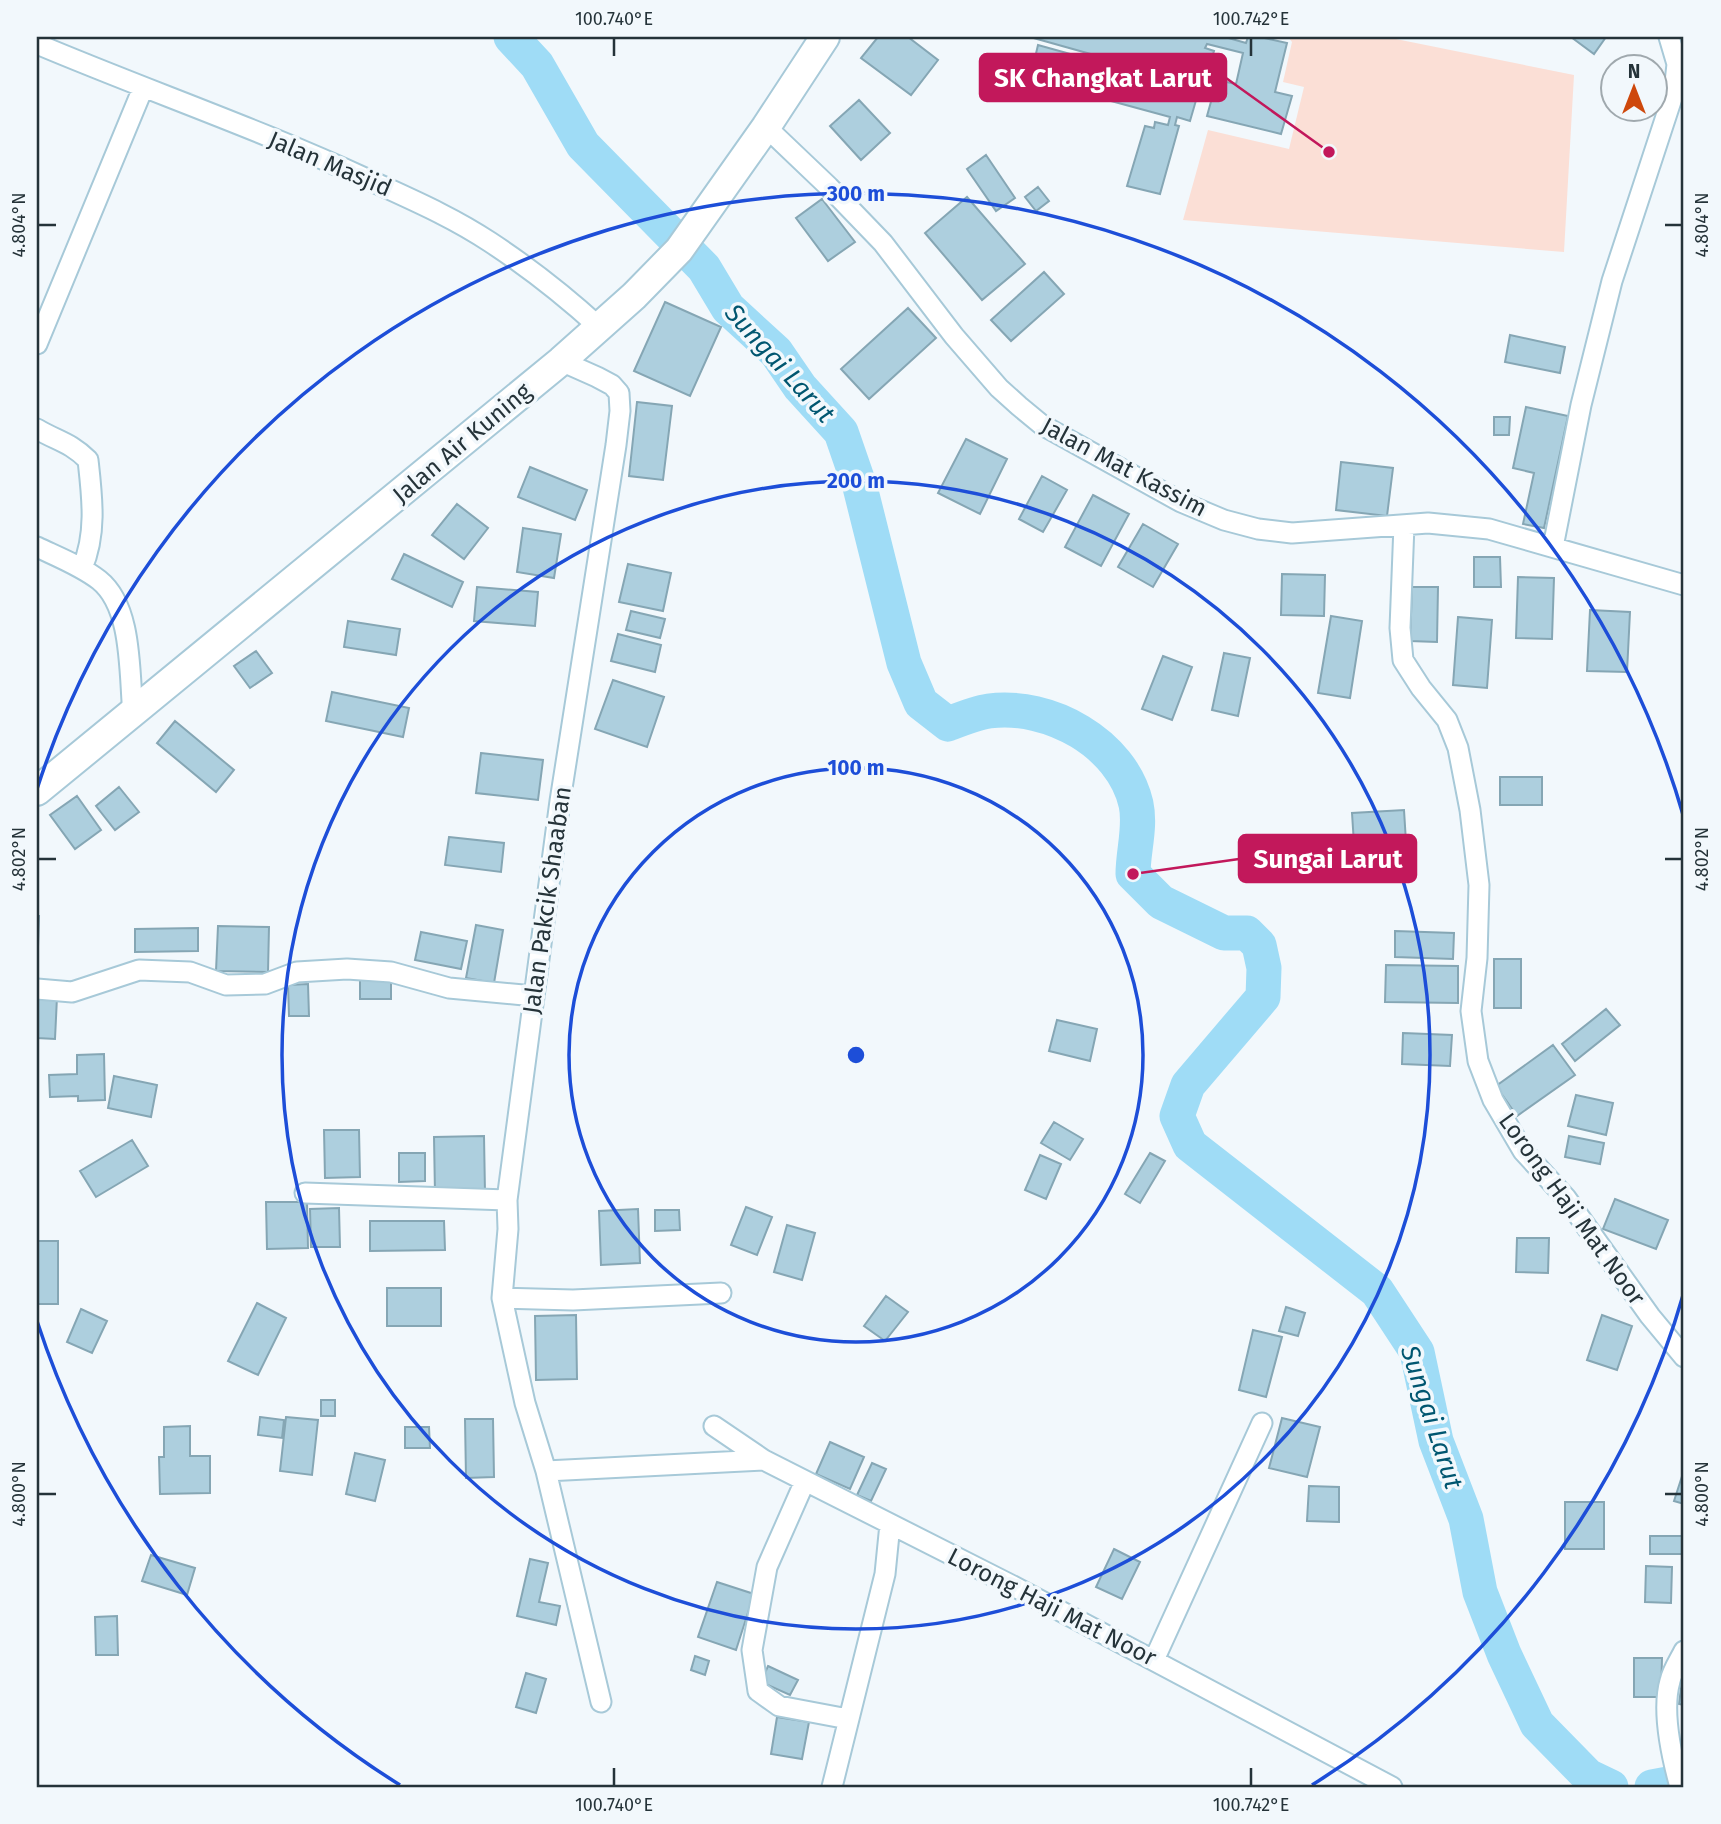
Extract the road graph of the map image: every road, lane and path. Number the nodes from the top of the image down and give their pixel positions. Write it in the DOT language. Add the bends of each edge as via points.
graph roads {
  1 [pos="825,37"];
  2 [pos="1669,37"];
  3 [pos="37,44"];
  4 [pos="143,89"];
  5 [pos="766,127"];
  6 [pos="599,327"];
  7 [pos="37,344"];
  8 [pos="561,361"];
  9 [pos="37,429"];
  10 [pos="1404,525"];
  11 [pos="37,547"];
  12 [pos="1553,547"];
  13 [pos="82,568"];
  14 [pos="1684,585"];
  15 [pos="132,714"];
  16 [pos="37,791"];
  17 [pos="37,989"];
  18 [pos="534,996"];
  19 [pos="305,1193"];
  20 [pos="507,1200"];
  21 [pos="721,1293"];
  22 [pos="502,1298"];
  23 [pos="1684,1357"];
  24 [pos="1262,1423"];
  25 [pos="714,1426"];
  26 [pos="764,1460"];
  27 [pos="546,1471"];
  28 [pos="805,1481"];
  29 [pos="890,1524"];
  30 [pos="1684,1651"];
  31 [pos="1154,1660"];
  32 [pos="601,1702"];
  33 [pos="848,1719"];
  34 [pos="1389,1786"];
  35 [pos="832,1787"];
  36 [pos="1680,1787"];
  1 -- 5 [label="main road, Jalan Air Kuning"];
  2 -- 12 [label="street" via="1677,64 1674,92 1612,281"];
  3 -- 4 [label="street, Jalan Masjid"];
  4 -- 6 [label="street, Jalan Masjid" via="312,153 425,205 489,241"];
  4 -- 7 [label="street"];
  5 -- 6 [label="main road, Jalan Air Kuning" via="680,250"];
  5 -- 10 [label="street, Jalan Mat Kassim" via="883,243 999,388 1042,425 1181,502 1224,520 1292,533"];
  6 -- 8 [label="main road, Jalan Air Kuning"];
  8 -- 15 [label="main road, Jalan Air Kuning"];
  8 -- 18 [label="street, Jalan Pakcik Shaaban" via="612,385 619,393 620,411"];
  9 -- 13 [label="street" via="77,449 88,460 93,520"];
  10 -- 12 [label="street, Jalan Mat Kassim" via="1489,529"];
  10 -- 23 [label="street, Lorong Haji Mat Noor" via="1403,660 1447,720 1458,748 1470,810 1479,885 1471,1011 1478,1061 1493,1100 1523,1151 1566,1198"];
  11 -- 13 [label="street"];
  12 -- 14 [label="street, Jalan Mat Kassim"];
  13 -- 15 [label="street" via="116,598 123,615"];
  15 -- 16 [label="main road, Jalan Air Kuning"];
  17 -- 18 [label="street" via="72,992 139,970 190,972 226,985 265,984 297,972 347,968 391,972 449,988"];
  18 -- 20 [label="street, Jalan Pakcik Shaaban"];
  19 -- 20 [label="street"];
  20 -- 22 [label="street, Jalan Pakcik Shaaban"];
  21 -- 22 [label="street" via="573,1300"];
  22 -- 27 [label="street, Jalan Pakcik Shaaban" via="525,1403"];
  24 -- 31 [label="street"];
  25 -- 26 [label="street, Lorong Haji Mat Noor"];
  26 -- 27 [label="street"];
  26 -- 28 [label="street, Lorong Haji Mat Noor"];
  27 -- 32 [label="street, Jalan Pakcik Shaaban"];
  28 -- 29 [label="street, Lorong Haji Mat Noor"];
  28 -- 33 [label="street" via="767,1567 752,1650 758,1691 779,1706"];
  29 -- 31 [label="street, Lorong Haji Mat Noor"];
  29 -- 33 [label="street" via="885,1574"];
  30 -- 36 [label="street" via="1667,1700 1673,1764"];
  31 -- 34 [label="street, Lorong Haji Mat Noor"];
  33 -- 35 [label="street"];
}
